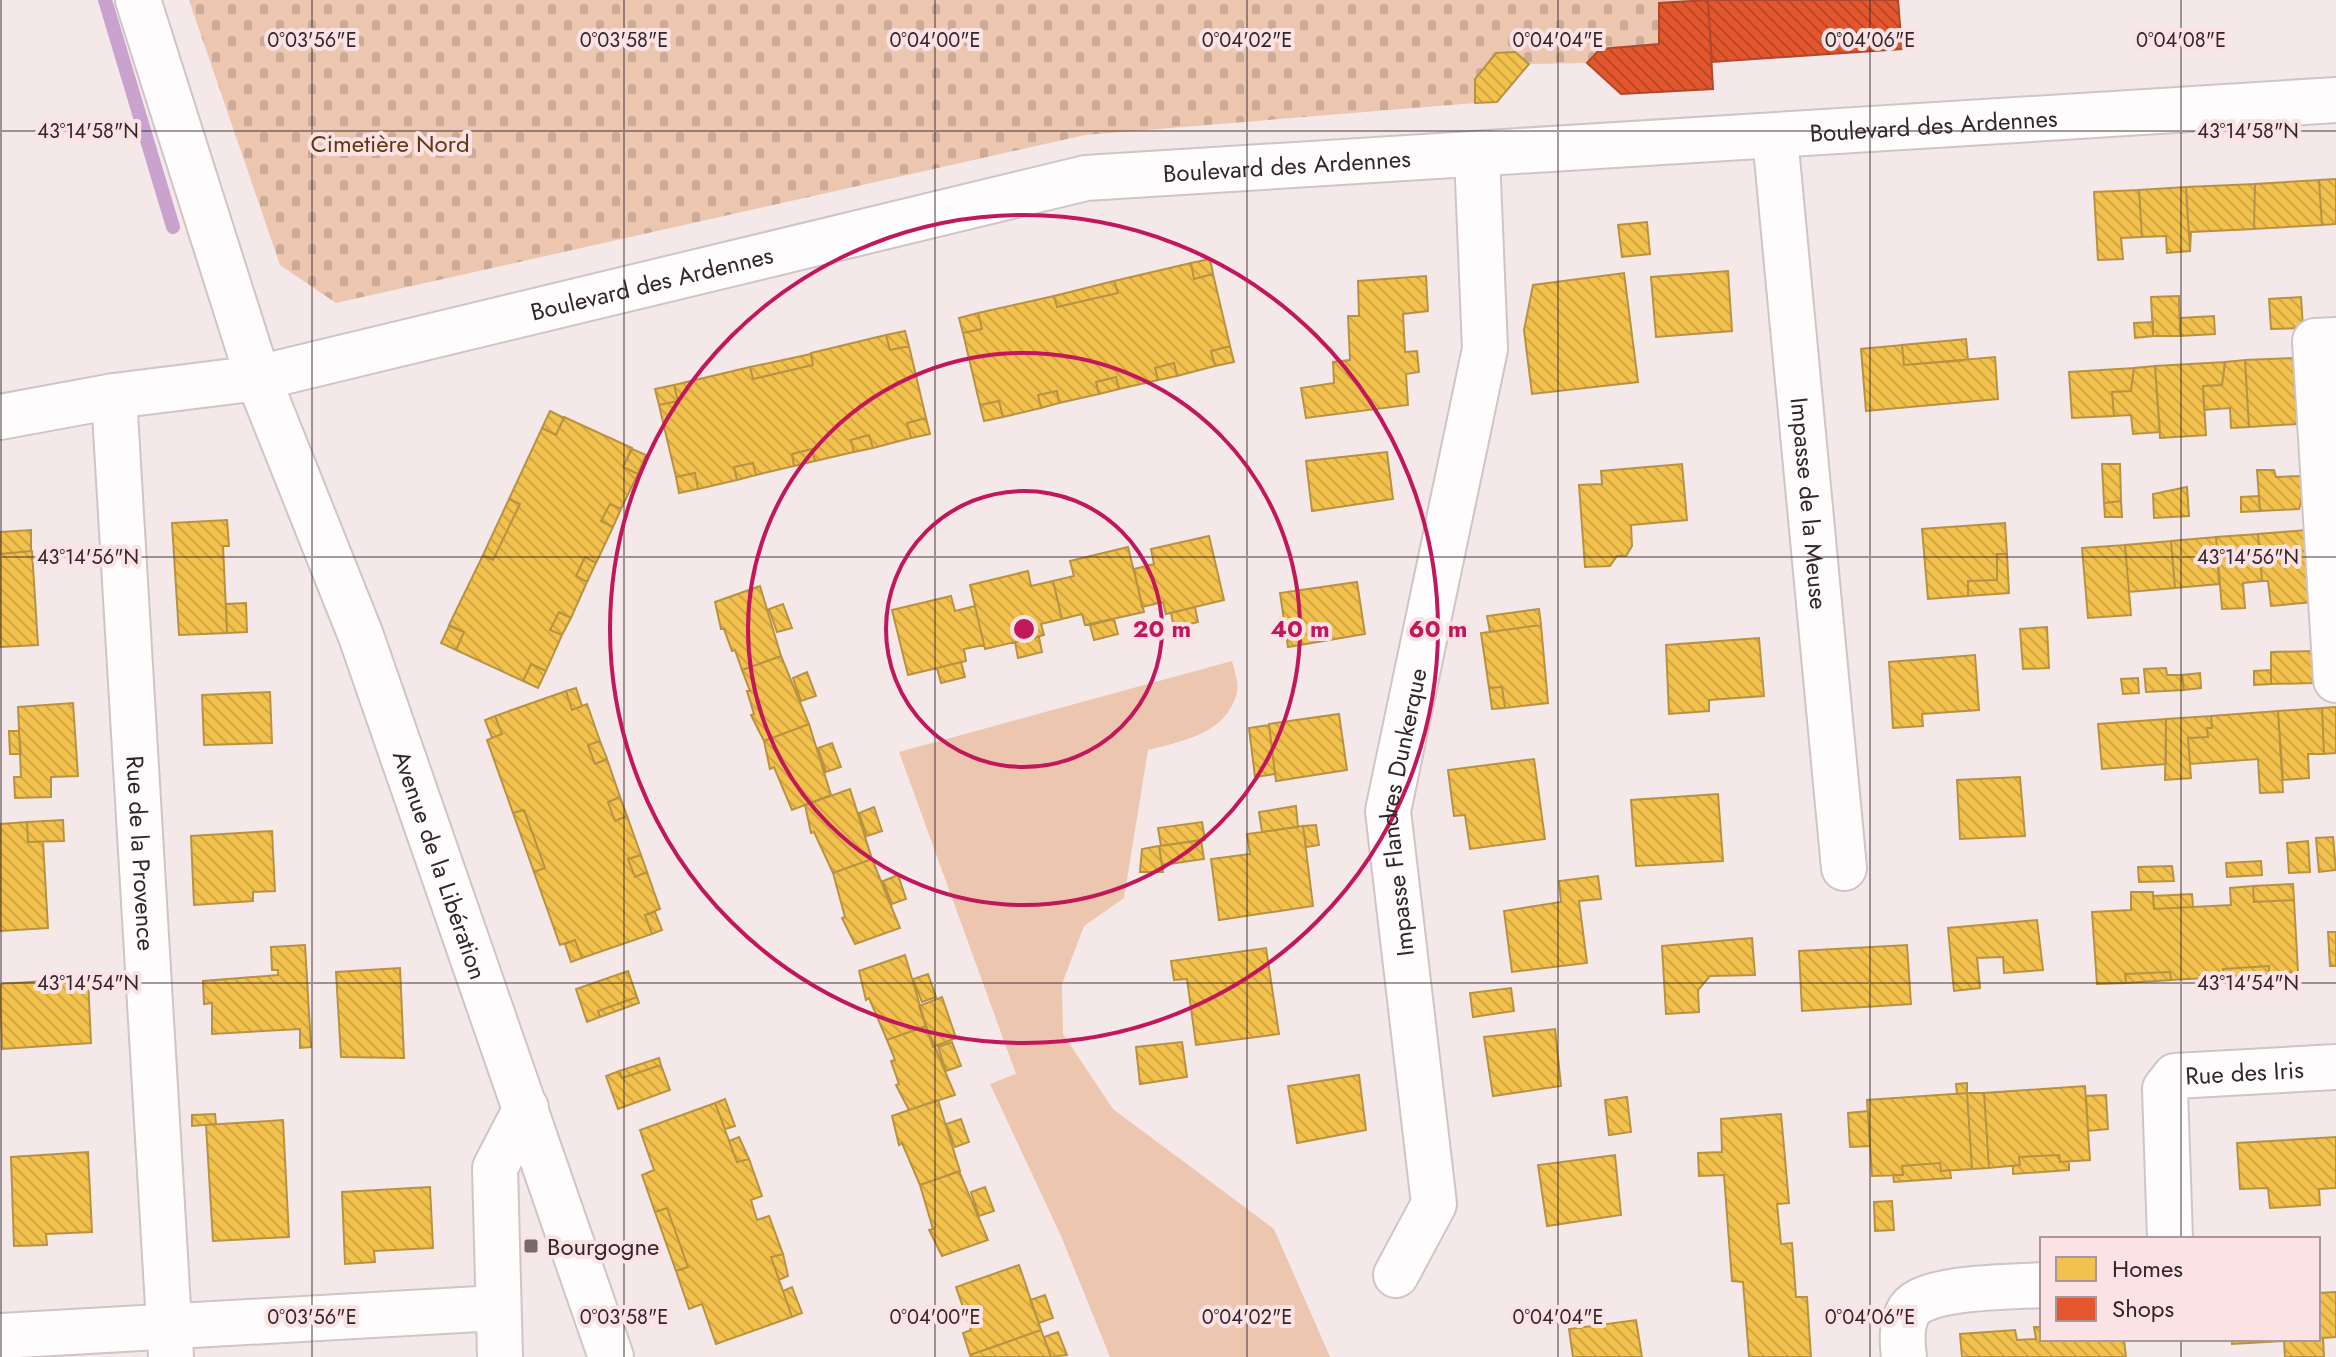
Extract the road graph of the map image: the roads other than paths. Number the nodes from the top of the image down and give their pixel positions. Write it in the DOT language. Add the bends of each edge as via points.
graph roads {
  1 [pos="138,0"];
  2 [pos="2336,100"];
  3 [pos="1775,137"];
  4 [pos="1477,155"];
  5 [pos="2336,340"];
  6 [pos="258,378"];
  7 [pos="114,396"];
  8 [pos="0,417"];
  9 [pos="2336,680"];
  10 [pos="1844,868"];
  11 [pos="2336,1067"];
  12 [pos="526,1108"];
  13 [pos="2170,1237"];
  14 [pos="1396,1275"];
  15 [pos="2040,1285"];
  16 [pos="497,1308"];
  17 [pos="0,1336"];
  18 [pos="170,1342"];
  19 [pos="500,1357"];
  20 [pos="611,1357"];
  21 [pos="1904,1357"];
  1 -- 6 [label="street, Avenue de la Libération"];
  2 -- 3 [label="street, Boulevard des Ardennes"];
  3 -- 4 [label="street, Boulevard des Ardennes"];
  3 -- 10 [label="street, Impasse de la Meuse"];
  4 -- 6 [label="street, Boulevard des Ardennes" via="1086,178"];
  4 -- 14 [label="street, Impasse Flandres Dunkerque" via="1485,349 1388,811 1434,1204"];
  5 -- 9 [label="street" via="2315,341"];
  6 -- 7 [label="street, Boulevard des Ardennes"];
  6 -- 12 [label="street, Avenue de la Libération" via="361,636"];
  7 -- 8 [label="street, Boulevard des Ardennes"];
  7 -- 18 [label="street, Rue de la Provence"];
  11 -- 13 [label="street, Rue des Iris" via="2175,1076 2165,1089"];
  12 -- 16 [label="street" via="495,1168"];
  12 -- 20 [label="street, Avenue de la Libération"];
  15 -- 21 [label="street" via="1930,1295 1911,1308 1902,1335"];
  16 -- 18 [label="street"];
  16 -- 19 [label="street"];
  17 -- 18 [label="street"];
}
